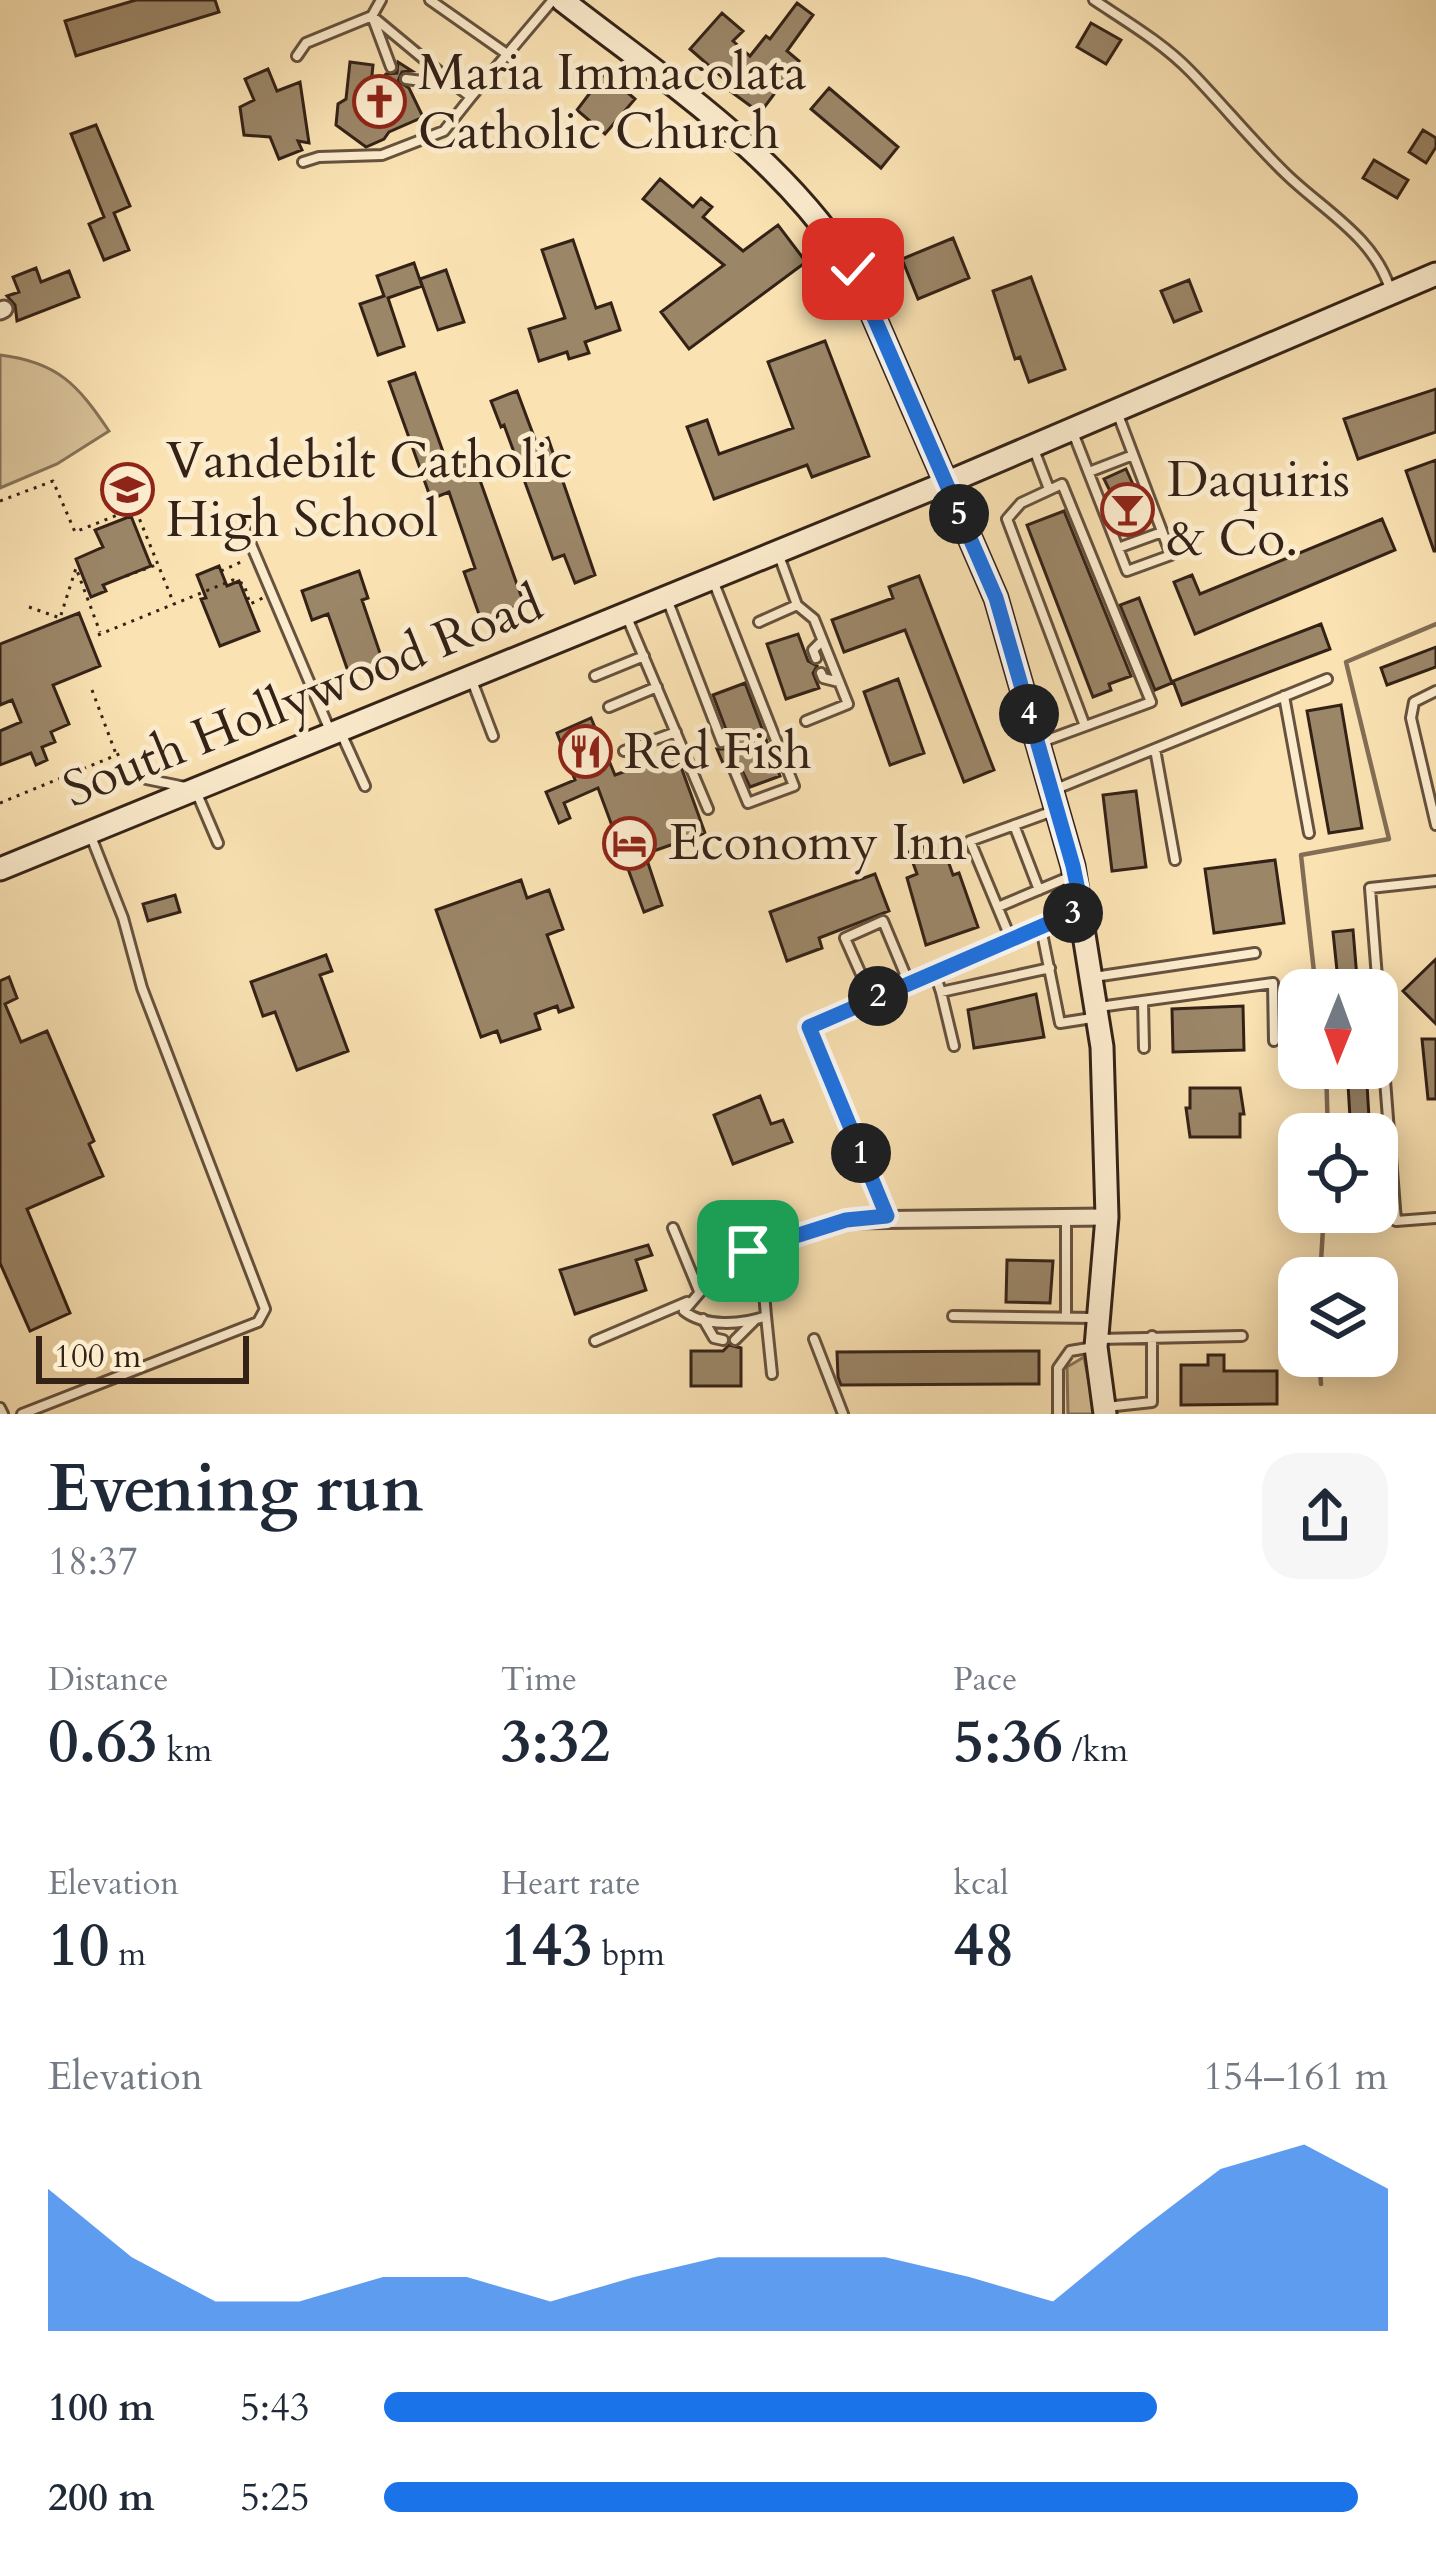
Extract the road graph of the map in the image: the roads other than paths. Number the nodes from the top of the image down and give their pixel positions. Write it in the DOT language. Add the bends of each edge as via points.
graph roads {
  1 [pos="381,0"];
  2 [pos="430,0"];
  3 [pos="557,0"];
  4 [pos="1094,0"];
  5 [pos="372,16"];
  6 [pos="507,54"];
  7 [pos="297,56"];
  8 [pos="392,67"];
  9 [pos="406,79"];
  10 [pos="455,85"];
  11 [pos="471,97"];
  12 [pos="303,163"];
  13 [pos="1436,274"];
  14 [pos="1391,293"];
  15 [pos="1116,410"];
  16 [pos="1072,429"];
  17 [pos="1033,446"];
  18 [pos="1133,455"];
  19 [pos="1089,472"];
  20 [pos="946,483"];
  21 [pos="1049,489"];
  22 [pos="244,528"];
  23 [pos="1162,532"];
  24 [pos="1118,548"];
  25 [pos="777,552"];
  26 [pos="712,579"];
  27 [pos="666,597"];
  28 [pos="797,605"];
  29 [pos="626,614"];
  30 [pos="759,622"];
  31 [pos="823,641"];
  32 [pos="644,656"];
  33 [pos="816,658"];
  34 [pos="821,673"];
  35 [pos="595,676"];
  36 [pos="471,677"];
  37 [pos="1327,679"];
  38 [pos="839,682"];
  39 [pos="657,687"];
  40 [pos="1436,691"];
  41 [pos="1284,696"];
  42 [pos="609,707"];
  43 [pos="806,721"];
  44 [pos="1085,726"];
  45 [pos="335,732"];
  46 [pos="676,732"];
  47 [pos="493,736"];
  48 [pos="722,742"];
  49 [pos="1038,744"];
  50 [pos="1155,749"];
  51 [pos="624,751"];
  52 [pos="733,767"];
  53 [pos="146,778"];
  54 [pos="365,786"];
  55 [pos="196,789"];
  56 [pos="1055,800"];
  57 [pos="708,809"];
  58 [pos="1014,825"];
  59 [pos="1436,825"];
  60 [pos="90,832"];
  61 [pos="1309,833"];
  62 [pos="218,843"];
  63 [pos="1175,860"];
  64 [pos="0,869"];
  65 [pos="1075,875"];
  66 [pos="1436,881"];
  67 [pos="1040,890"];
  68 [pos="998,907"];
  69 [pos="1082,909"];
  70 [pos="1041,927"];
  71 [pos="1011,938"];
  72 [pos="1255,953"];
  73 [pos="1049,968"];
  74 [pos="934,971"];
  75 [pos="1093,977"];
  76 [pos="909,982"];
  77 [pos="940,992"];
  78 [pos="872,999"];
  79 [pos="1143,1001"];
  80 [pos="1098,1012"];
  81 [pos="1274,1041"];
  82 [pos="955,1046"];
  83 [pos="1144,1048"];
  84 [pos="887,1216"];
  85 [pos="1107,1217"];
  86 [pos="1436,1218"];
  87 [pos="1066,1219"];
  88 [pos="674,1228"];
  89 [pos="748,1251"];
  90 [pos="699,1291"];
  91 [pos="689,1302"];
  92 [pos="766,1316"];
  93 [pos="953,1316"];
  94 [pos="1066,1317"];
  95 [pos="703,1319"];
  96 [pos="755,1320"];
  97 [pos="1096,1334"];
  98 [pos="1152,1336"];
  99 [pos="1242,1336"];
  100 [pos="814,1339"];
  101 [pos="723,1340"];
  102 [pos="735,1340"];
  103 [pos="595,1341"];
  104 [pos="772,1374"];
  105 [pos="1104,1410"];
  106 [pos="22,1414"];
  107 [pos="843,1414"];
  108 [pos="1058,1414"];
  1 -- 5 [label="lane"];
  2 -- 6 [label="lane"];
  3 -- 6 [label="lane"];
  3 -- 20 [label="main road" via="770,166 826,226 853,269"];
  4 -- 14 [label="lane" via="1188,69 1244,133 1353,231"];
  5 -- 7 [label="lane" via="306,44"];
  5 -- 8 [label="lane"];
  5 -- 10 [label="lane"];
  6 -- 11 [label="lane"];
  9 -- 10 [label="lane"];
  10 -- 11 [label="lane"];
  11 -- 12 [label="lane" via="451,125 423,139 382,155"];
  13 -- 14 [label="main road, South Hollywood Road"];
  14 -- 15 [label="main road, South Hollywood Road"];
  15 -- 16 [label="main road, South Hollywood Road"];
  15 -- 18 [label="lane"];
  16 -- 17 [label="main road, South Hollywood Road"];
  16 -- 19 [label="lane"];
  17 -- 20 [label="main road, South Hollywood Road"];
  17 -- 21 [label="lane"];
  18 -- 19 [label="lane"];
  18 -- 23 [label="lane"];
  19 -- 24 [label="lane"];
  20 -- 25 [label="main road, South Hollywood Road"];
  20 -- 49 [label="main road" via="996,598"];
  21 -- 44 [label="lane" via="1006,519"];
  21 -- 44 [label="lane" via="1062,484 1151,702"];
  22 -- 45 [label="lane"];
  23 -- 24 [label="lane"];
  23 -- 24 [label="lane" via="1171,555 1127,571"];
  25 -- 26 [label="main road, South Hollywood Road"];
  25 -- 28 [label="lane"];
  26 -- 27 [label="main road, South Hollywood Road"];
  26 -- 52 [label="lane" via="794,786 748,802"];
  27 -- 29 [label="main road, South Hollywood Road"];
  27 -- 48 [label="lane"];
  28 -- 30 [label="lane"];
  28 -- 31 [label="lane"];
  29 -- 32 [label="lane"];
  29 -- 36 [label="main road, South Hollywood Road"];
  31 -- 33 [label="lane"];
  31 -- 38 [label="lane"];
  32 -- 35 [label="lane"];
  32 -- 39 [label="lane"];
  34 -- 38 [label="lane"];
  36 -- 45 [label="main road, South Hollywood Road"];
  36 -- 47 [label="lane"];
  37 -- 41 [label="lane"];
  38 -- 43 [label="lane" via="848,704"];
  39 -- 42 [label="lane"];
  39 -- 46 [label="lane"];
  40 -- 59 [label="lane" via="1411,709"];
  41 -- 50 [label="lane"];
  41 -- 61 [label="lane"];
  44 -- 49 [label="lane"];
  45 -- 54 [label="lane"];
  45 -- 55 [label="main road, South Hollywood Road"];
  46 -- 51 [label="lane"];
  46 -- 57 [label="lane"];
  49 -- 56 [label="main road"];
  50 -- 56 [label="lane"];
  50 -- 63 [label="lane"];
  53 -- 55 [label="lane"];
  55 -- 60 [label="main road, South Hollywood Road"];
  55 -- 62 [label="lane"];
  56 -- 58 [label="lane"];
  56 -- 65 [label="main road"];
  58 -- 67 [label="lane"];
  58 -- 68 [label="lane" via="970,841"];
  60 -- 64 [label="main road, South Hollywood Road"];
  60 -- 106 [label="lane" via="265,1309 258,1322"];
  65 -- 67 [label="lane"];
  65 -- 69 [label="main road"];
  66 -- 86 [label="lane" via="1370,888 1396,1221"];
  67 -- 68 [label="lane"];
  68 -- 71 [label="lane"];
  69 -- 70 [label="street"];
  69 -- 75 [label="main road"];
  70 -- 71 [label="street"];
  70 -- 73 [label="lane"];
  71 -- 74 [label="street"];
  72 -- 75 [label="lane"];
  73 -- 77 [label="lane"];
  73 -- 80 [label="lane" via="1060,1023"];
  74 -- 76 [label="street"];
  74 -- 77 [label="lane"];
  75 -- 80 [label="main road"];
  76 -- 78 [label="street"];
  76 -- 78 [label="lane" via="883,921 845,938"];
  77 -- 82 [label="lane"];
  78 -- 84 [label="street" via="809,1027"];
  79 -- 80 [label="lane"];
  79 -- 81 [label="lane" via="1273,983"];
  79 -- 83 [label="lane"];
  80 -- 85 [label="main road"];
  84 -- 87 [label="street"];
  84 -- 89 [label="street" via="846,1220"];
  85 -- 87 [label="street"];
  85 -- 97 [label="main road"];
  87 -- 94 [label="lane"];
  88 -- 90 [label="lane"];
  89 -- 90 [label="lane"];
  89 -- 92 [label="lane"];
  90 -- 91 [label="lane"];
  91 -- 95 [label="lane" via="685,1310"];
  91 -- 103 [label="lane"];
  92 -- 96 [label="lane"];
  92 -- 104 [label="lane"];
  93 -- 94 [label="lane"];
  94 -- 97 [label="lane"];
  95 -- 96 [label="lane"];
  95 -- 101 [label="lane"];
  96 -- 102 [label="lane"];
  97 -- 98 [label="lane"];
  97 -- 105 [label="main road"];
  97 -- 108 [label="lane" via="1058,1368"];
  98 -- 99 [label="lane"];
  98 -- 105 [label="lane" via="1152,1402"];
  100 -- 107 [label="lane"];
}
